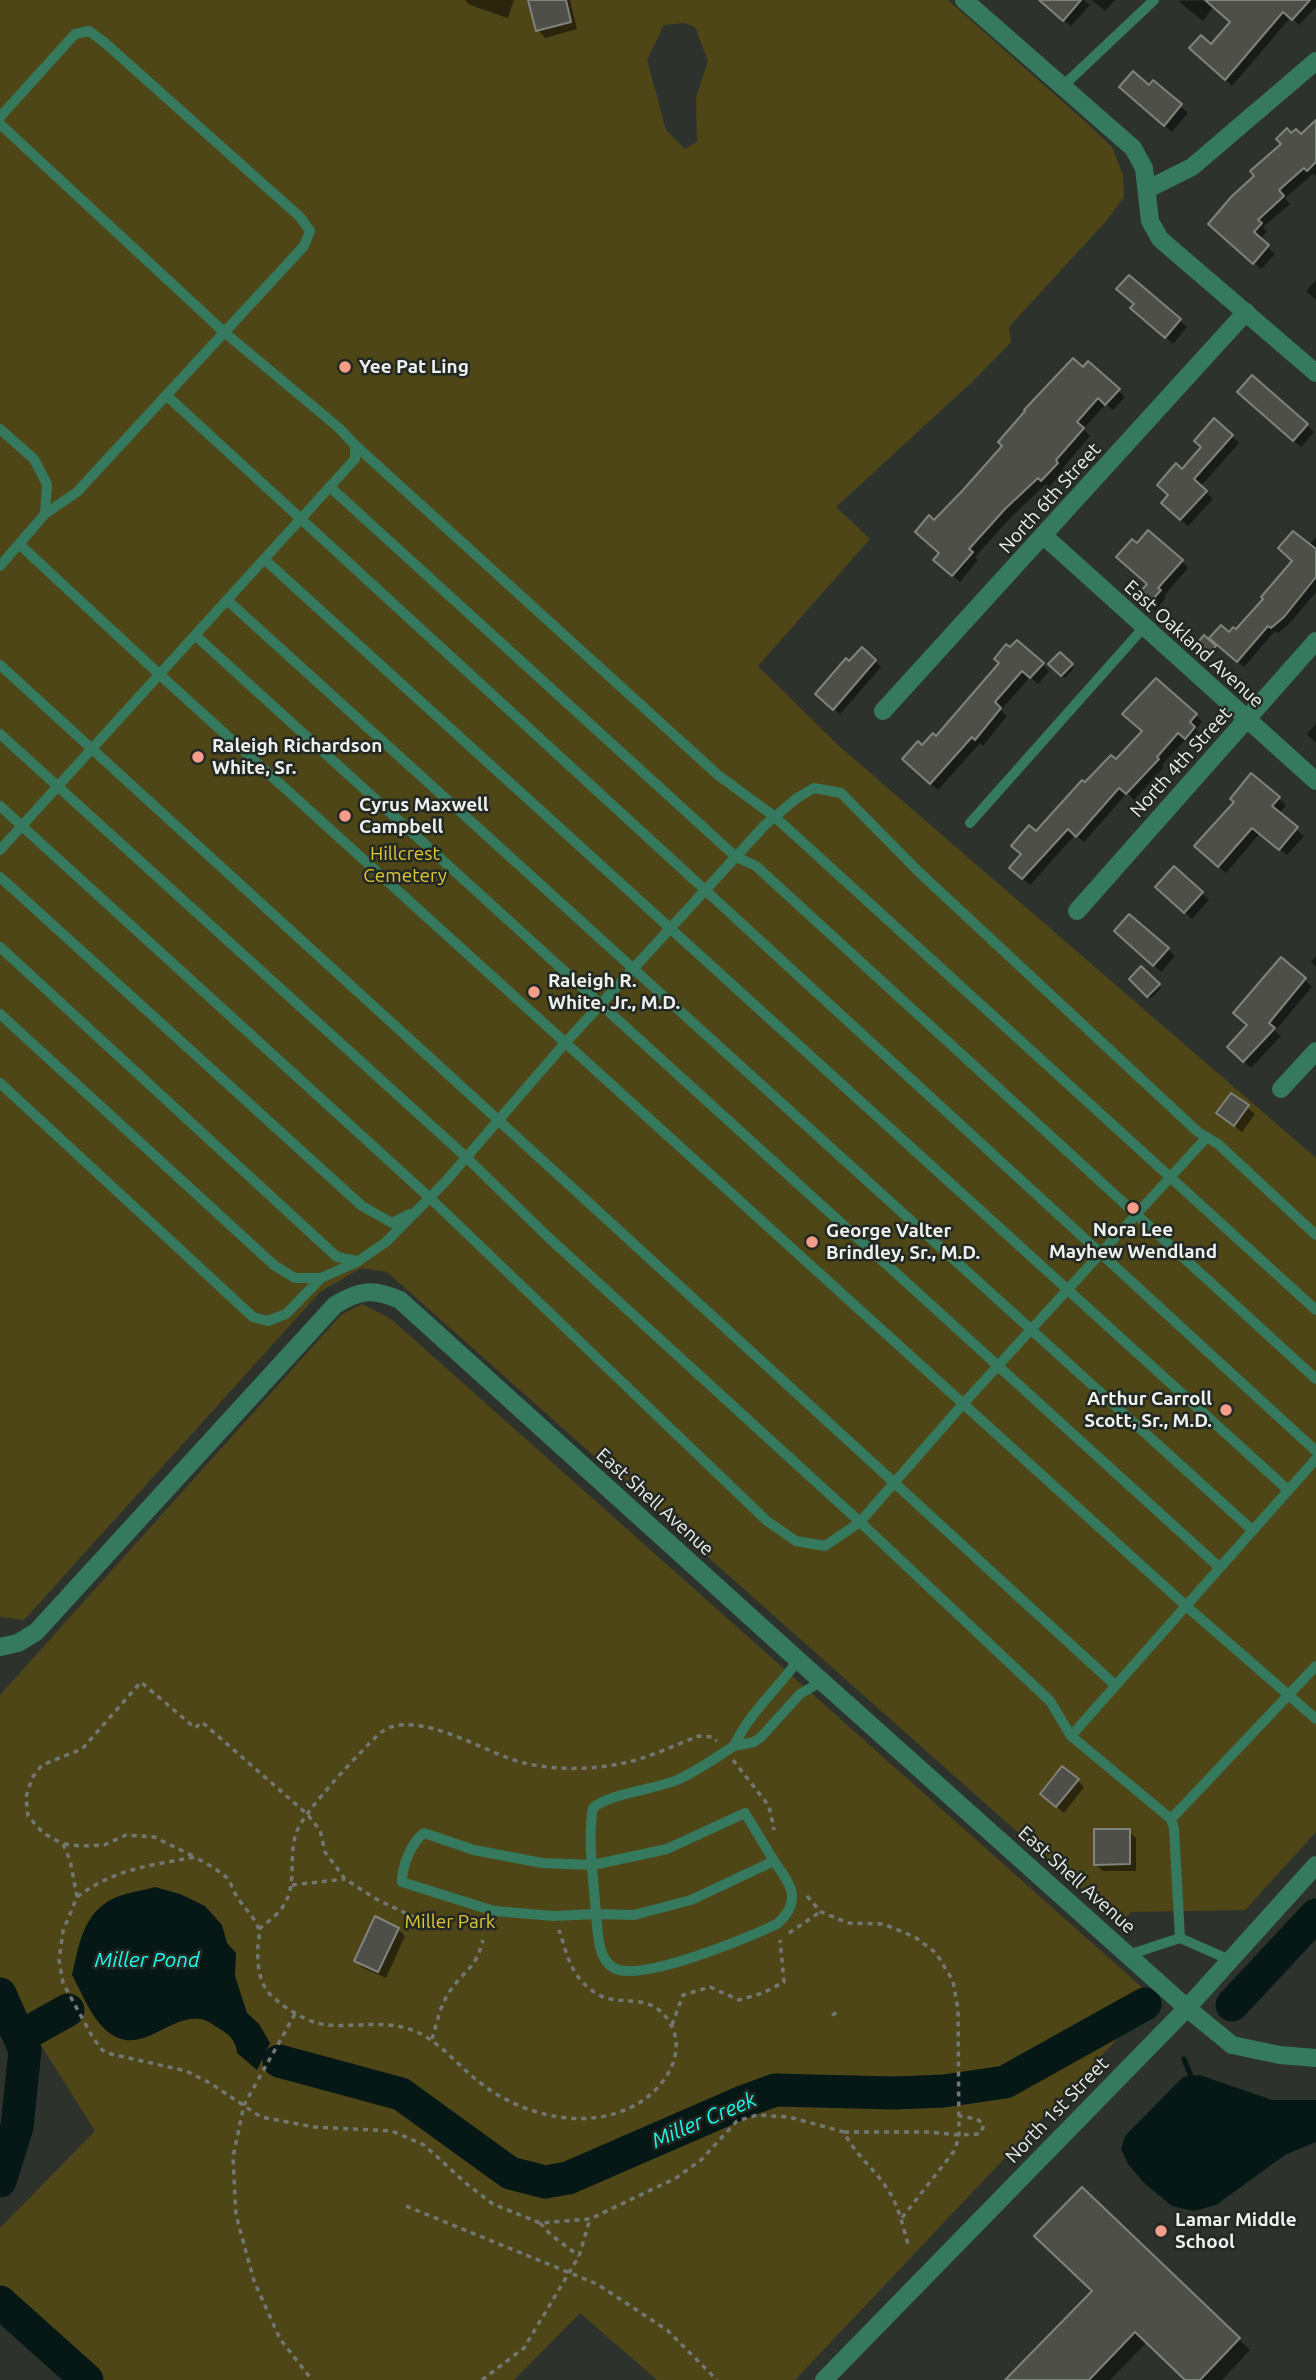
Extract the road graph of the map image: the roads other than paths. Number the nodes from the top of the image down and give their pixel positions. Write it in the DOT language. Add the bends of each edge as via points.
graph roads {
  1 [pos="964,0"];
  2 [pos="1154,0"];
  3 [pos="1316,61"];
  4 [pos="1063,86"];
  5 [pos="0,117"];
  6 [pos="0,124"];
  7 [pos="1148,189"];
  8 [pos="1246,312"];
  9 [pos="224,332"];
  10 [pos="1316,373"];
  11 [pos="166,395"];
  12 [pos="0,429"];
  13 [pos="355,445"];
  14 [pos="330,487"];
  15 [pos="45,514"];
  16 [pos="301,519"];
  17 [pos="1044,537"];
  18 [pos="19,544"];
  19 [pos="264,559"];
  20 [pos="0,566"];
  21 [pos="227,600"];
  22 [pos="1144,627"];
  23 [pos="195,635"];
  24 [pos="1316,641"];
  25 [pos="0,665"];
  26 [pos="159,674"];
  27 [pos="883,711"];
  28 [pos="1247,720"];
  29 [pos="0,734"];
  30 [pos="91,749"];
  31 [pos="1316,781"];
  32 [pos="58,786"];
  33 [pos="0,807"];
  34 [pos="775,817"];
  35 [pos="970,823"];
  36 [pos="21,826"];
  37 [pos="0,849"];
  38 [pos="736,858"];
  39 [pos="0,877"];
  40 [pos="705,890"];
  41 [pos="1077,911"];
  42 [pos="670,929"];
  43 [pos="0,947"];
  44 [pos="634,969"];
  45 [pos="601,1004"];
  46 [pos="0,1014"];
  47 [pos="566,1042"];
  48 [pos="1316,1051"];
  49 [pos="0,1083"];
  50 [pos="1281,1089"];
  51 [pos="497,1122"];
  52 [pos="1207,1137"];
  53 [pos="466,1157"];
  54 [pos="1170,1178"];
  55 [pos="430,1198"];
  56 [pos="417,1210"];
  57 [pos="1135,1215"];
  58 [pos="1316,1235"];
  59 [pos="1101,1253"];
  60 [pos="357,1262"];
  61 [pos="321,1278"];
  62 [pos="1067,1290"];
  63 [pos="1316,1310"];
  64 [pos="1031,1330"];
  65 [pos="998,1366"];
  66 [pos="1316,1379"];
  67 [pos="963,1404"];
  68 [pos="1316,1451"];
  69 [pos="1316,1459"];
  70 [pos="895,1482"];
  71 [pos="1288,1490"];
  72 [pos="860,1522"];
  73 [pos="1252,1530"];
  74 [pos="1219,1567"];
  75 [pos="1185,1605"];
  76 [pos="0,1647"];
  77 [pos="798,1660"];
  78 [pos="1316,1666"];
  79 [pos="822,1681"];
  80 [pos="1115,1685"];
  81 [pos="1288,1695"];
  82 [pos="1316,1719"];
  83 [pos="1070,1736"];
  84 [pos="730,1748"];
  85 [pos="1171,1819"];
  86 [pos="774,1861"];
  87 [pos="593,1865"];
  88 [pos="1316,1865"];
  89 [pos="596,1914"];
  90 [pos="1180,1938"];
  91 [pos="1128,1955"];
  92 [pos="1230,1960"];
  93 [pos="1187,2008"];
  94 [pos="1316,2058"];
  95 [pos="824,2380"];
  1 -- 4 [label="street"];
  2 -- 4 [label="lane"];
  3 -- 7 [label="street" via="1192,167"];
  4 -- 7 [label="street" via="1133,148"];
  5 -- 9 [label="lane" via="75,34 89,31 300,217 310,231 304,246"];
  6 -- 9 [label="lane"];
  7 -- 8 [label="street" via="1150,221 1160,239"];
  8 -- 10 [label="street"];
  8 -- 17 [label="street, North 6th Street"];
  9 -- 11 [label="lane"];
  9 -- 13 [label="lane"];
  11 -- 15 [label="lane" via="76,492"];
  11 -- 16 [label="lane"];
  12 -- 15 [label="lane" via="34,459 43,475 47,484"];
  13 -- 14 [label="lane" via="355,459"];
  13 -- 34 [label="lane" via="718,775"];
  14 -- 16 [label="lane"];
  14 -- 38 [label="lane"];
  15 -- 18 [label="lane"];
  16 -- 19 [label="lane"];
  16 -- 40 [label="lane"];
  17 -- 22 [label="street, East Oakland Avenue"];
  17 -- 27 [label="street, North 6th Street"];
  18 -- 20 [label="lane"];
  18 -- 26 [label="lane"];
  19 -- 21 [label="lane"];
  19 -- 42 [label="lane"];
  21 -- 23 [label="lane"];
  21 -- 44 [label="lane"];
  22 -- 28 [label="street, East Oakland Avenue"];
  22 -- 35 [label="lane"];
  23 -- 26 [label="lane"];
  23 -- 45 [label="lane"];
  24 -- 28 [label="street, North 4th Street"];
  25 -- 30 [label="lane"];
  26 -- 30 [label="lane"];
  26 -- 47 [label="lane"];
  28 -- 31 [label="street, East Oakland Avenue"];
  28 -- 41 [label="street, North 4th Street"];
  29 -- 32 [label="lane"];
  30 -- 32 [label="lane"];
  30 -- 51 [label="lane"];
  32 -- 36 [label="lane"];
  32 -- 53 [label="lane"];
  33 -- 36 [label="lane"];
  34 -- 38 [label="lane"];
  34 -- 52 [label="lane" via="814,788 841,793 920,873"];
  34 -- 54 [label="lane"];
  36 -- 37 [label="lane"];
  36 -- 55 [label="lane"];
  38 -- 40 [label="lane"];
  38 -- 57 [label="lane" via="755,866"];
  39 -- 56 [label="lane" via="362,1206 392,1223"];
  40 -- 42 [label="lane"];
  40 -- 59 [label="lane"];
  42 -- 44 [label="lane"];
  42 -- 62 [label="lane"];
  43 -- 60 [label="lane" via="337,1256"];
  44 -- 45 [label="lane"];
  44 -- 64 [label="lane"];
  45 -- 47 [label="lane"];
  45 -- 65 [label="lane"];
  46 -- 61 [label="lane" via="275,1266 295,1278"];
  47 -- 51 [label="lane"];
  47 -- 67 [label="lane"];
  48 -- 50 [label="street"];
  49 -- 61 [label="lane" via="253,1317 268,1321 286,1314"];
  51 -- 53 [label="lane"];
  51 -- 70 [label="lane"];
  52 -- 54 [label="lane"];
  52 -- 58 [label="lane"];
  53 -- 55 [label="lane"];
  53 -- 72 [label="lane"];
  54 -- 57 [label="lane"];
  54 -- 63 [label="lane"];
  55 -- 56 [label="lane"];
  55 -- 72 [label="lane" via="767,1521 796,1541 825,1546"];
  56 -- 60 [label="lane" via="386,1242"];
  57 -- 59 [label="lane"];
  57 -- 66 [label="lane"];
  59 -- 62 [label="lane"];
  59 -- 68 [label="lane"];
  60 -- 61 [label="lane"];
  62 -- 64 [label="lane"];
  62 -- 71 [label="lane"];
  64 -- 65 [label="lane"];
  64 -- 73 [label="lane"];
  65 -- 67 [label="lane"];
  65 -- 74 [label="lane"];
  67 -- 70 [label="lane"];
  67 -- 75 [label="lane"];
  69 -- 71 [label="lane"];
  70 -- 72 [label="lane"];
  70 -- 80 [label="lane"];
  71 -- 73 [label="lane"];
  72 -- 83 [label="lane" via="1050,1701"];
  73 -- 74 [label="lane"];
  74 -- 75 [label="lane"];
  75 -- 80 [label="lane"];
  75 -- 81 [label="lane"];
  76 -- 77 [label="street, East Shell Avenue" via="19,1643 36,1632 335,1305 355,1293 380,1291 400,1300"];
  77 -- 79 [label="street, East Shell Avenue"];
  77 -- 84 [label="lane"];
  78 -- 81 [label="lane"];
  79 -- 84 [label="lane" via="800,1694 761,1737"];
  79 -- 91 [label="street, East Shell Avenue"];
  80 -- 83 [label="lane"];
  81 -- 82 [label="lane"];
  81 -- 85 [label="lane"];
  83 -- 85 [label="lane"];
  84 -- 87 [label="lane" via="676,1781 606,1800 593,1808"];
  85 -- 90 [label="lane"];
  86 -- 87 [label="lane" via="745,1813 667,1849"];
  86 -- 89 [label="lane" via="691,1900 634,1915"];
  86 -- 89 [label="lane" via="792,1891 788,1914 767,1929 691,1958 626,1972 614,1968 601,1950"];
  87 -- 89 [label="lane"];
  87 -- 89 [label="lane" via="542,1863 474,1850 424,1833 402,1870 402,1882 494,1911"];
  88 -- 92 [label="street, North 1st Street"];
  90 -- 91 [label="lane"];
  90 -- 92 [label="lane"];
  91 -- 93 [label="street, East Shell Avenue"];
  92 -- 93 [label="street, North 1st Street"];
  93 -- 94 [label="street, East Shell Avenue" via="1232,2045"];
  93 -- 95 [label="street, North 1st Street"];
}
